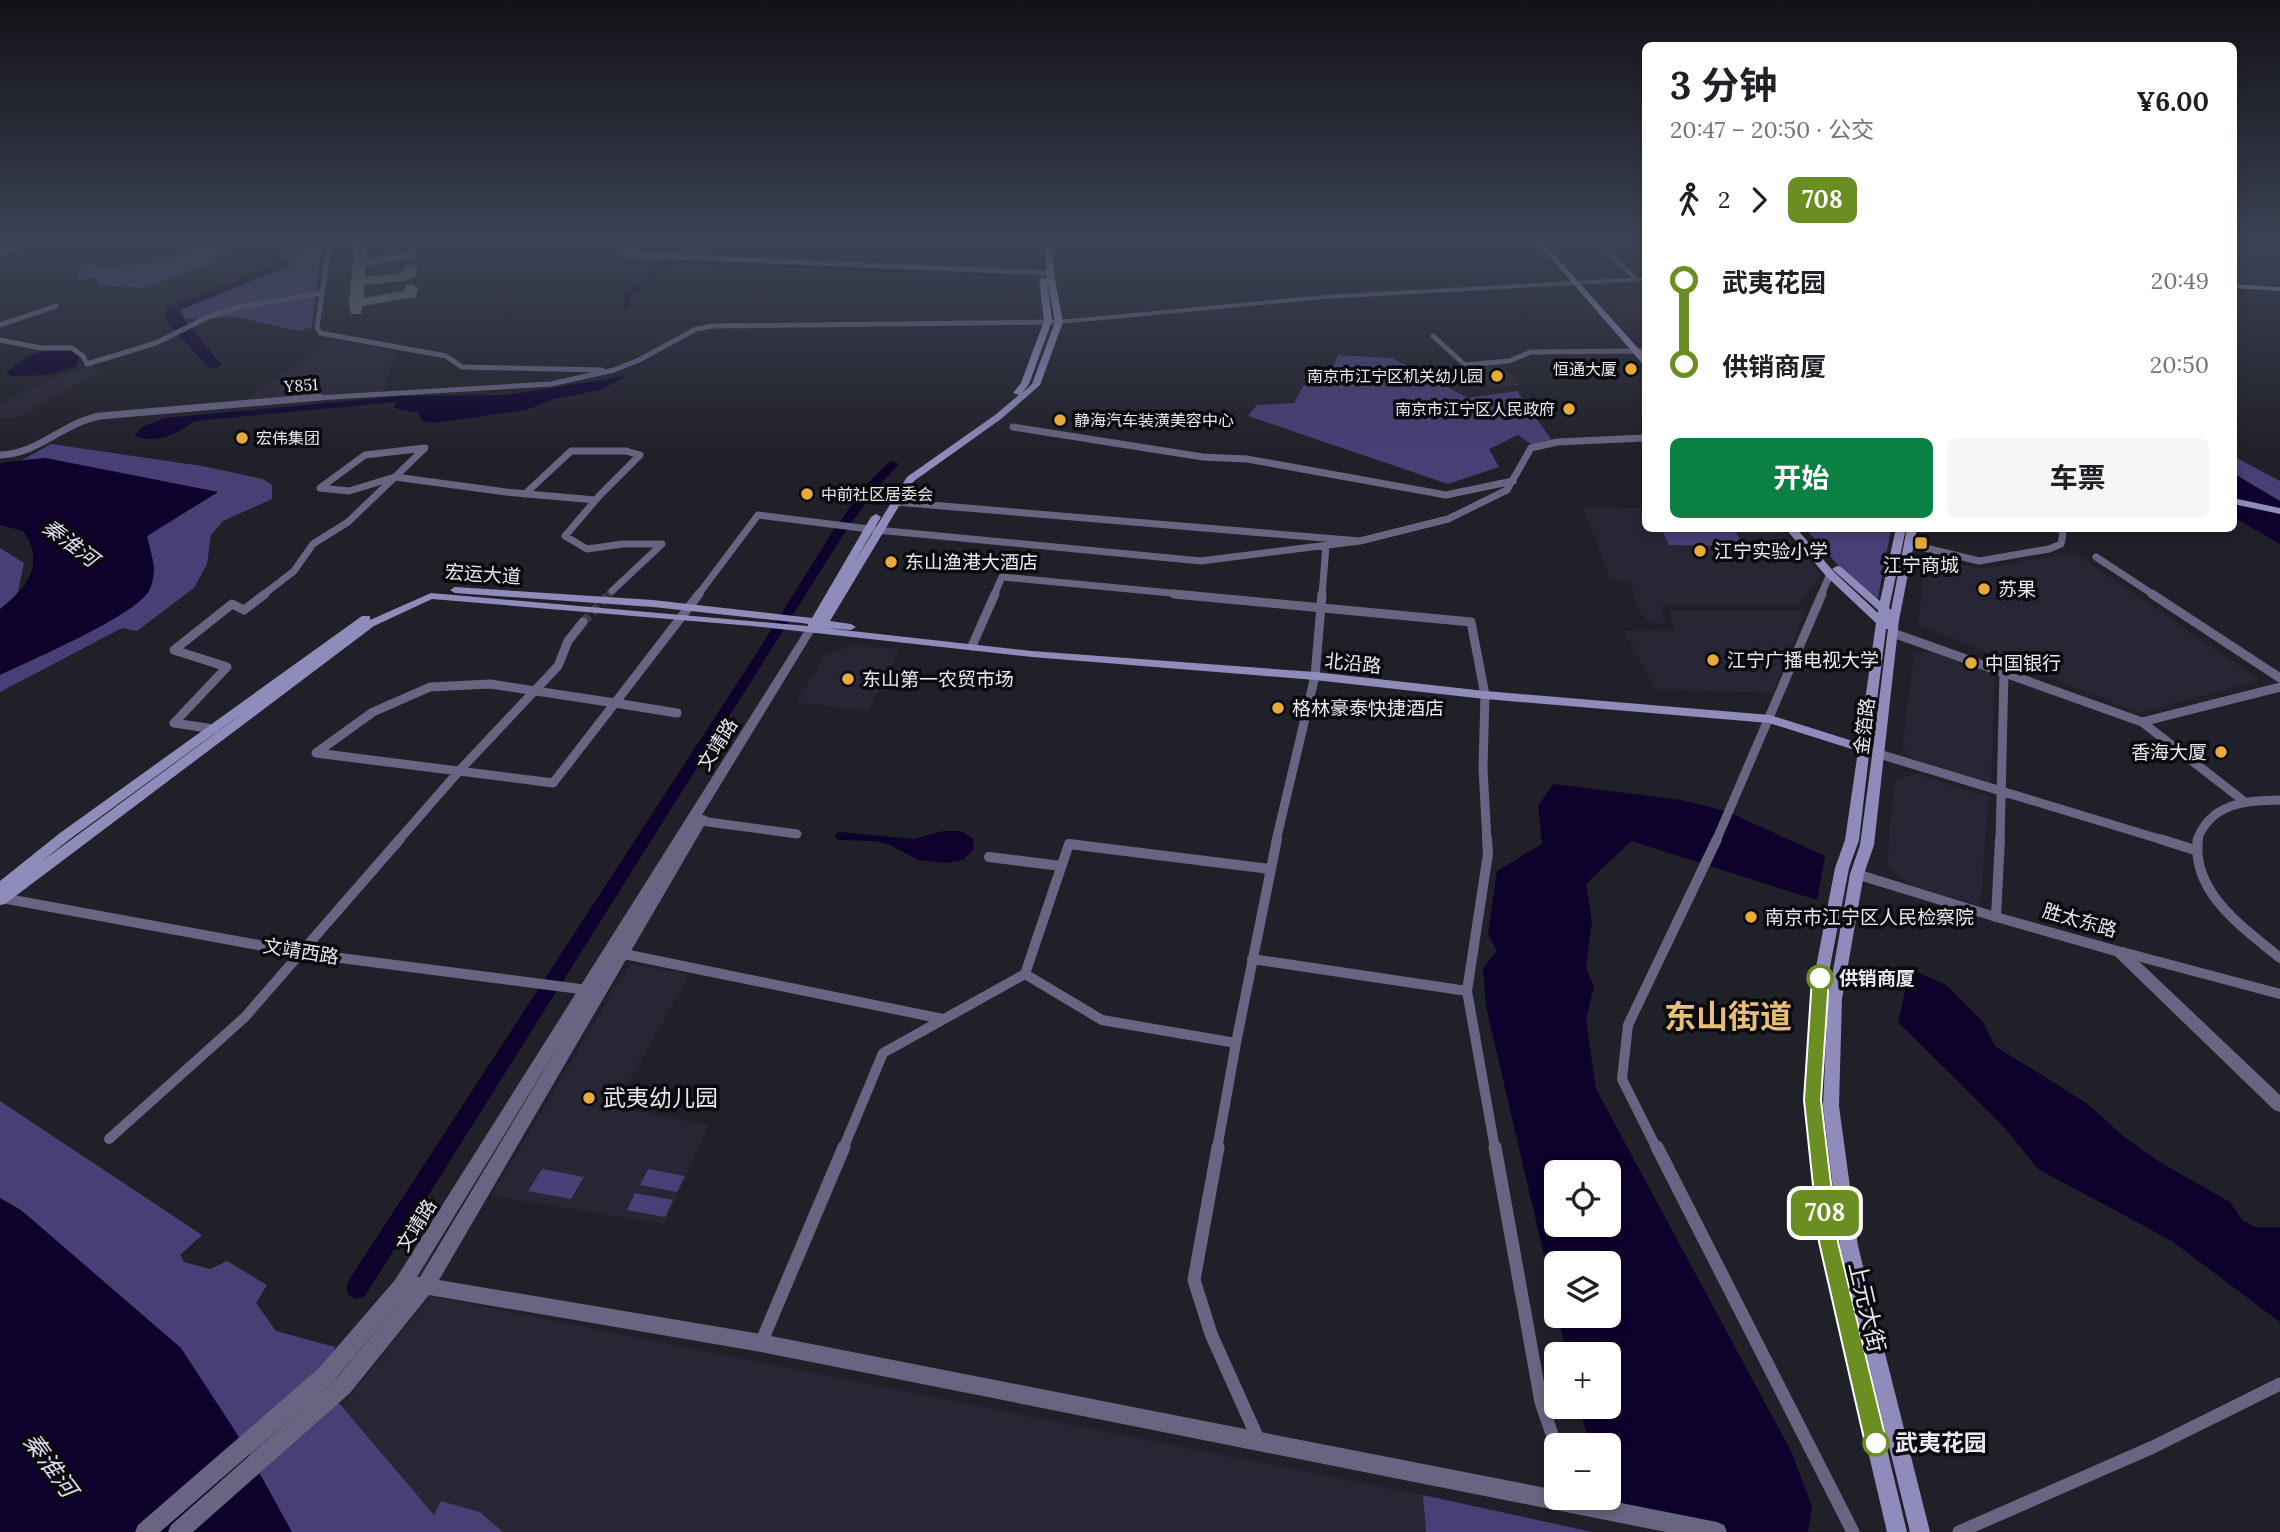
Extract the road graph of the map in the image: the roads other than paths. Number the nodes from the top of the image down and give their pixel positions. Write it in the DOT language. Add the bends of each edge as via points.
graph roads {
  1 [pos="37,312"];
  2 [pos="221,312"];
  3 [pos="319,312"];
  4 [pos="1048,312"];
  5 [pos="1057,312"];
  6 [pos="1160,312"];
  7 [pos="1604,312"];
  8 [pos="1610,312"];
  9 [pos="1048,321"];
  10 [pos="1059,322"];
  11 [pos="0,325"];
  12 [pos="1433,336"];
  13 [pos="0,340"];
  14 [pos="1642,351"];
  15 [pos="614,370"];
  16 [pos="1013,427"];
  17 [pos="1642,438"];
  18 [pos="0,455"];
  19 [pos="398,476"];
  20 [pos="1513,481"];
  21 [pos="525,494"];
  22 [pos="595,500"];
  23 [pos="2237,500"];
  24 [pos="895,502"];
  25 [pos="2280,509"];
  26 [pos="870,529"];
  27 [pos="1793,532"];
  28 [pos="1805,532"];
  29 [pos="1900,532"];
  30 [pos="1911,532"];
  31 [pos="2062,532"];
  32 [pos="1360,541"];
  33 [pos="1909,544"];
  34 [pos="1326,546"];
  35 [pos="2096,557"];
  36 [pos="1830,574"];
  37 [pos="612,591"];
  38 [pos="1320,607"];
  39 [pos="1884,608"];
  40 [pos="685,613"];
  41 [pos="583,622"];
  42 [pos="1881,622"];
  43 [pos="817,626"];
  44 [pos="1893,626"];
  45 [pos="972,646"];
  46 [pos="2004,671"];
  47 [pos="1315,676"];
  48 [pos="2280,678"];
  49 [pos="2280,687"];
  50 [pos="535,691"];
  51 [pos="1485,695"];
  52 [pos="615,703"];
  53 [pos="677,713"];
  54 [pos="1770,719"];
  55 [pos="2143,722"];
  56 [pos="214,730"];
  57 [pos="1865,750"];
  58 [pos="1879,754"];
  59 [pos="459,771"];
  60 [pos="2003,793"];
  61 [pos="2280,800"];
  62 [pos="2245,802"];
  63 [pos="701,821"];
  64 [pos="797,834"];
  65 [pos="1859,843"];
  66 [pos="2194,850"];
  67 [pos="989,858"];
  68 [pos="1061,866"];
  69 [pos="1270,870"];
  70 [pos="1857,874"];
  71 [pos="3,892"];
  72 [pos="1996,917"];
  73 [pos="2120,951"];
  74 [pos="302,953"];
  75 [pos="624,954"];
  76 [pos="1252,958"];
  77 [pos="2280,958"];
  78 [pos="1025,974"];
  79 [pos="594,990"];
  80 [pos="1467,991"];
  81 [pos="2280,994"];
  82 [pos="943,1019"];
  83 [pos="1236,1043"];
  84 [pos="2280,1105"];
  85 [pos="109,1139"];
  86 [pos="401,1286"];
  87 [pos="425,1286"];
  88 [pos="761,1343"];
  89 [pos="2280,1384"];
  90 [pos="1552,1433"];
  91 [pos="1259,1441"];
  92 [pos="1544,1495"];
  93 [pos="1616,1510"];
  94 [pos="145,1532"];
  95 [pos="178,1532"];
  96 [pos="1717,1532"];
  97 [pos="1853,1532"];
  98 [pos="1897,1532"];
  99 [pos="1920,1532"];
  100 [pos="1959,1532"];
  1 -- 11 [label="street"];
  2 -- 13 [label="street" via="156,343 86,364 72,348"];
  3 -- 15 [label="street" via="320,334 446,356 462,367"];
  4 -- 9 [label="main road, 文靖路"];
  5 -- 10 [label="main road, 文靖路"];
  6 -- 10 [label="street"];
  7 -- 14 [label="main road"];
  8 -- 14 [label="main road"];
  9 -- 10 [label="street, Y851"];
  9 -- 15 [label="street, Y851" via="713,326 696,329"];
  9 -- 26 [label="main road, 文靖路" via="1025,384 901,478"];
  10 -- 24 [label="main road, 文靖路" via="1036,385 910,479"];
  12 -- 14 [label="street" via="1465,365 1509,361 1531,352"];
  15 -- 18 [label="street, Y851" via="511,388 104,415 76,422 29,453"];
  16 -- 20 [label="street" via="1203,457 1247,459 1446,495"];
  17 -- 20 [label="street" via="1557,442 1531,448"];
  19 -- 19 [label="street" via="349,491 320,488 365,455 425,447"];
  19 -- 21 [label="street"];
  19 -- 56 [label="street" via="348,522 313,544 294,570 244,610 232,604 174,650 227,667 174,723"];
  20 -- 32 [label="street" via="1507,490 1448,519"];
  21 -- 22 [label="street"];
  21 -- 22 [label="street" via="571,451 640,455"];
  22 -- 37 [label="street" via="565,536 587,549 662,544"];
  23 -- 25 [label="main road"];
  24 -- 26 [label="main road, 文靖路"];
  24 -- 32 [label="street"];
  26 -- 34 [label="street" via="1201,561"];
  26 -- 40 [label="street" via="758,515"];
  26 -- 43 [label="main road, 文靖路"];
  27 -- 36 [label="main road"];
  28 -- 39 [label="main road" via="1841,573"];
  29 -- 39 [label="main road, 金箔路"];
  30 -- 33 [label="main road, 金箔路"];
  31 -- 33 [label="street" via="2061,544 2049,549 1979,561"];
  32 -- 34 [label="street"];
  33 -- 44 [label="main road, 金箔路"];
  34 -- 38 [label="street"];
  35 -- 48 [label="street"];
  36 -- 42 [label="main road"];
  36 -- 54 [label="street"];
  38 -- 45 [label="street" via="1002,577"];
  38 -- 47 [label="street"];
  38 -- 51 [label="street" via="1471,622"];
  39 -- 42 [label="main road, 金箔路"];
  39 -- 44 [label="main road"];
  40 -- 43 [label="main road, 宏运大道"];
  40 -- 52 [label="street"];
  40 -- 56 [label="main road, 宏运大道" via="431,588 362,620"];
  40 -- 71 [label="main road, 宏运大道" via="431,596 370,624"];
  41 -- 50 [label="street" via="568,641 558,666"];
  42 -- 44 [label="main road"];
  42 -- 57 [label="main road, 金箔路"];
  43 -- 45 [label="main road, 北沿路"];
  43 -- 63 [label="street, 文靖路"];
  43 -- 79 [label="street, 文靖路"];
  44 -- 46 [label="street"];
  44 -- 58 [label="main road, 金箔路"];
  45 -- 47 [label="main road, 北沿路"];
  46 -- 55 [label="street"];
  46 -- 60 [label="street"];
  47 -- 51 [label="main road, 北沿路"];
  47 -- 69 [label="street"];
  49 -- 55 [label="street"];
  50 -- 52 [label="street"];
  50 -- 59 [label="street"];
  50 -- 59 [label="street" via="490,684 429,687 373,712 316,753"];
  51 -- 54 [label="main road, 北沿路"];
  51 -- 80 [label="street" via="1488,854"];
  52 -- 53 [label="street"];
  52 -- 59 [label="street" via="553,783"];
  54 -- 57 [label="main road, 北沿路"];
  54 -- 97 [label="street" via="1705,868 1628,1025 1622,1079"];
  55 -- 62 [label="street"];
  56 -- 71 [label="main road, 宏运大道" via="65,836"];
  57 -- 58 [label="main road, 北沿路"];
  57 -- 65 [label="main road, 金箔路"];
  58 -- 60 [label="street"];
  58 -- 65 [label="main road, 金箔路"];
  59 -- 74 [label="street"];
  60 -- 66 [label="street"];
  60 -- 72 [label="street"];
  61 -- 62 [label="street"];
  62 -- 66 [label="street" via="2212,813 2198,829"];
  63 -- 64 [label="street"];
  63 -- 75 [label="street, 文靖路"];
  65 -- 70 [label="main road, 上元大街"];
  65 -- 98 [label="main road, 上元大街" via="1842,868 1818,993 1812,1100 1828,1242"];
  66 -- 77 [label="street" via="2206,883 2235,920"];
  67 -- 68 [label="street"];
  68 -- 69 [label="street" via="1069,844"];
  68 -- 78 [label="street"];
  69 -- 76 [label="street"];
  70 -- 72 [label="street, 胜太东路"];
  70 -- 99 [label="main road, 上元大街" via="1835,999 1831,1105 1849,1247"];
  71 -- 74 [label="street, 文靖西路"];
  72 -- 73 [label="street, 胜太东路"];
  73 -- 81 [label="street"];
  73 -- 84 [label="street, 胜太东路"];
  74 -- 79 [label="street, 文靖西路"];
  74 -- 85 [label="street" via="245,1017"];
  75 -- 79 [label="street, 文靖路"];
  75 -- 82 [label="street"];
  76 -- 80 [label="street"];
  76 -- 83 [label="street"];
  78 -- 82 [label="street"];
  78 -- 83 [label="street" via="1102,1020"];
  79 -- 86 [label="street, 文靖路"];
  79 -- 87 [label="street, 文靖路"];
  80 -- 90 [label="street" via="1541,1402"];
  82 -- 88 [label="street" via="883,1052"];
  83 -- 91 [label="street" via="1194,1280 1211,1334"];
  86 -- 87 [label="street"];
  86 -- 94 [label="street" via="326,1375"];
  87 -- 88 [label="street"];
  87 -- 95 [label="street, 文靖路" via="344,1386"];
  88 -- 91 [label="street"];
  89 -- 100 [label="street" via="2154,1447"];
  91 -- 92 [label="street"];
  93 -- 96 [label="street"];
}
